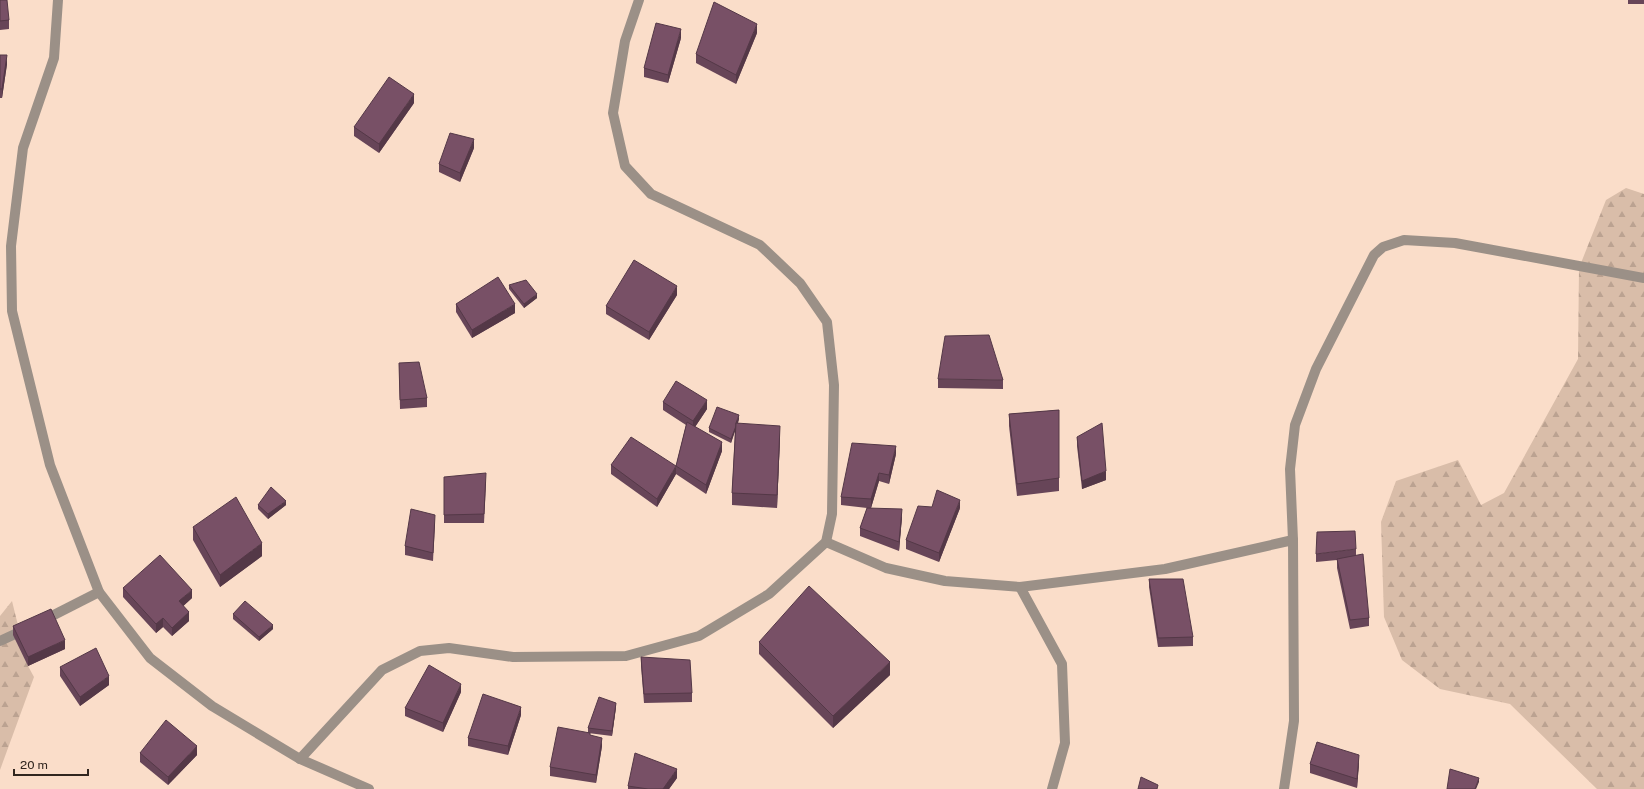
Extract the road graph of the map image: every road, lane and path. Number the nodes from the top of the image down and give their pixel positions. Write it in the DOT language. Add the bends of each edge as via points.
graph roads {
  1 [pos="58,0"];
  2 [pos="639,0"];
  3 [pos="1644,278"];
  4 [pos="1293,540"];
  5 [pos="826,542"];
  6 [pos="1020,587"];
  7 [pos="99,592"];
  8 [pos="0,641"];
  9 [pos="300,759"];
  10 [pos="369,789"];
  11 [pos="1052,789"];
  12 [pos="1284,789"];
  1 -- 7 [label="street" via="54,58 23,148 11,246 12,310 50,466"];
  2 -- 5 [label="street" via="625,41 613,113 625,166 651,194 760,245 800,282 827,322 834,385 832,514"];
  3 -- 4 [label="street" via="1455,243 1404,240 1383,247 1374,255 1316,369 1295,425 1290,469"];
  4 -- 6 [label="street" via="1165,569"];
  4 -- 12 [label="street" via="1294,721"];
  5 -- 6 [label="street" via="886,568 945,581"];
  5 -- 9 [label="street" via="769,594 699,636 626,656 513,657 448,648 420,651 382,670"];
  6 -- 11 [label="street" via="1062,664 1064,743"];
  7 -- 8 [label="street"];
  7 -- 9 [label="street" via="150,658 212,706"];
  9 -- 10 [label="street"];
}
